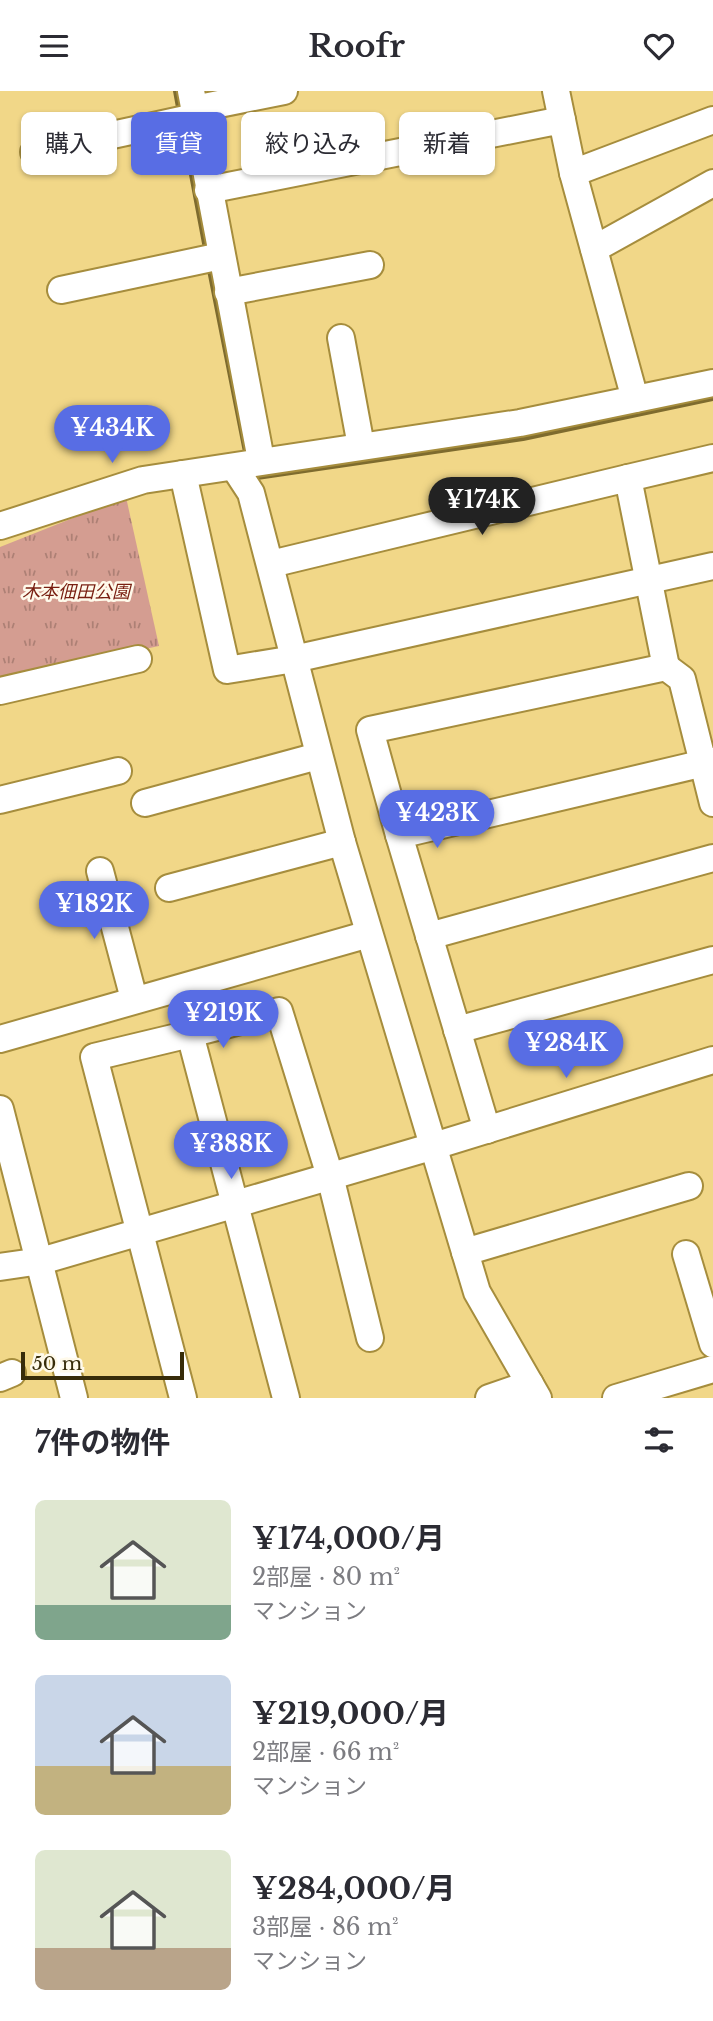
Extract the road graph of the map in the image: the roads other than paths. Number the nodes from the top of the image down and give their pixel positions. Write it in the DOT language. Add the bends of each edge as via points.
graph roads {
  1 [pos="284,91"];
  2 [pos="556,91"];
  3 [pos="187,112"];
  4 [pos="562,120"];
  5 [pos="713,120"];
  6 [pos="573,173"];
  7 [pos="204,175"];
  8 [pos="713,183"];
  9 [pos="208,190"];
  10 [pos="594,249"];
  11 [pos="208,259"];
  12 [pos="370,265"];
  13 [pos="61,290"];
  14 [pos="228,292"];
  15 [pos="341,338"];
  16 [pos="713,383"];
  17 [pos="635,399"];
  18 [pos="361,446"];
  19 [pos="713,459"];
  20 [pos="247,463"];
  21 [pos="183,474"];
  22 [pos="628,478"];
  23 [pos="0,526"];
  24 [pos="271,564"];
  25 [pos="713,566"];
  26 [pos="647,581"];
  27 [pos="295,659"];
  28 [pos="138,660"];
  29 [pos="666,667"];
  30 [pos="0,691"];
  31 [pos="318,756"];
  32 [pos="707,763"];
  33 [pos="118,771"];
  34 [pos="0,800"];
  35 [pos="145,803"];
  36 [pos="713,803"];
  37 [pos="399,835"];
  38 [pos="342,842"];
  39 [pos="713,857"];
  40 [pos="100,871"];
  41 [pos="169,888"];
  42 [pos="369,934"];
  43 [pos="429,936"];
  44 [pos="713,960"];
  45 [pos="134,999"];
  46 [pos="457,1030"];
  47 [pos="190,1034"];
  48 [pos="0,1039"];
  49 [pos="713,1060"];
  50 [pos="0,1109"];
  51 [pos="487,1130"];
  52 [pos="434,1146"];
  53 [pos="330,1176"];
  54 [pos="689,1186"];
  55 [pos="234,1205"];
  56 [pos="138,1233"];
  57 [pos="465,1252"];
  58 [pos="686,1254"];
  59 [pos="41,1261"];
  60 [pos="0,1267"];
  61 [pos="370,1338"];
  62 [pos="713,1344"];
  63 [pos="713,1369"];
  64 [pos="534,1391"];
  65 [pos="74,1398"];
  66 [pos="183,1398"];
  67 [pos="286,1398"];
  68 [pos="489,1398"];
  69 [pos="617,1398"];
  1 -- 3 [label="street"];
  2 -- 4 [label="street"];
  4 -- 6 [label="street"];
  4 -- 9 [label="street"];
  5 -- 6 [label="street"];
  6 -- 10 [label="street"];
  7 -- 9 [label="street"];
  8 -- 10 [label="street"];
  9 -- 11 [label="street"];
  10 -- 17 [label="street"];
  11 -- 13 [label="street"];
  11 -- 14 [label="street"];
  12 -- 14 [label="street"];
  14 -- 20 [label="street"];
  15 -- 18 [label="street"];
  16 -- 17 [label="street"];
  17 -- 18 [label="street" via="520,423"];
  18 -- 20 [label="street"];
  19 -- 22 [label="street"];
  20 -- 21 [label="street"];
  20 -- 24 [label="street"];
  21 -- 23 [label="street" via="143,480"];
  21 -- 27 [label="street" via="227,670"];
  22 -- 24 [label="street"];
  22 -- 26 [label="street"];
  24 -- 27 [label="street"];
  25 -- 26 [label="street"];
  26 -- 27 [label="street"];
  26 -- 29 [label="street"];
  27 -- 31 [label="street"];
  28 -- 30 [label="street"];
  29 -- 32 [label="street" via="682,679"];
  29 -- 37 [label="street" via="370,730"];
  31 -- 35 [label="street"];
  31 -- 38 [label="street"];
  32 -- 36 [label="street"];
  32 -- 37 [label="street"];
  33 -- 34 [label="street"];
  37 -- 43 [label="street"];
  38 -- 41 [label="street"];
  38 -- 42 [label="street"];
  39 -- 43 [label="street"];
  40 -- 45 [label="street"];
  42 -- 45 [label="street"];
  42 -- 52 [label="street"];
  43 -- 46 [label="street"];
  44 -- 46 [label="street"];
  45 -- 48 [label="street"];
  46 -- 51 [label="street"];
  47 -- 53 [label="street" via="279,1011"];
  47 -- 55 [label="street"];
  47 -- 56 [label="street" via="94,1057"];
  49 -- 51 [label="street"];
  50 -- 59 [label="street"];
  51 -- 52 [label="street"];
  52 -- 53 [label="street"];
  52 -- 57 [label="street"];
  53 -- 55 [label="street"];
  53 -- 61 [label="street"];
  54 -- 57 [label="street"];
  55 -- 56 [label="street"];
  55 -- 67 [label="street"];
  56 -- 59 [label="street"];
  56 -- 66 [label="street"];
  57 -- 64 [label="street" via="477,1292"];
  58 -- 62 [label="street"];
  59 -- 60 [label="street"];
  59 -- 65 [label="street"];
  63 -- 69 [label="street"];
  64 -- 68 [label="street"];
}
